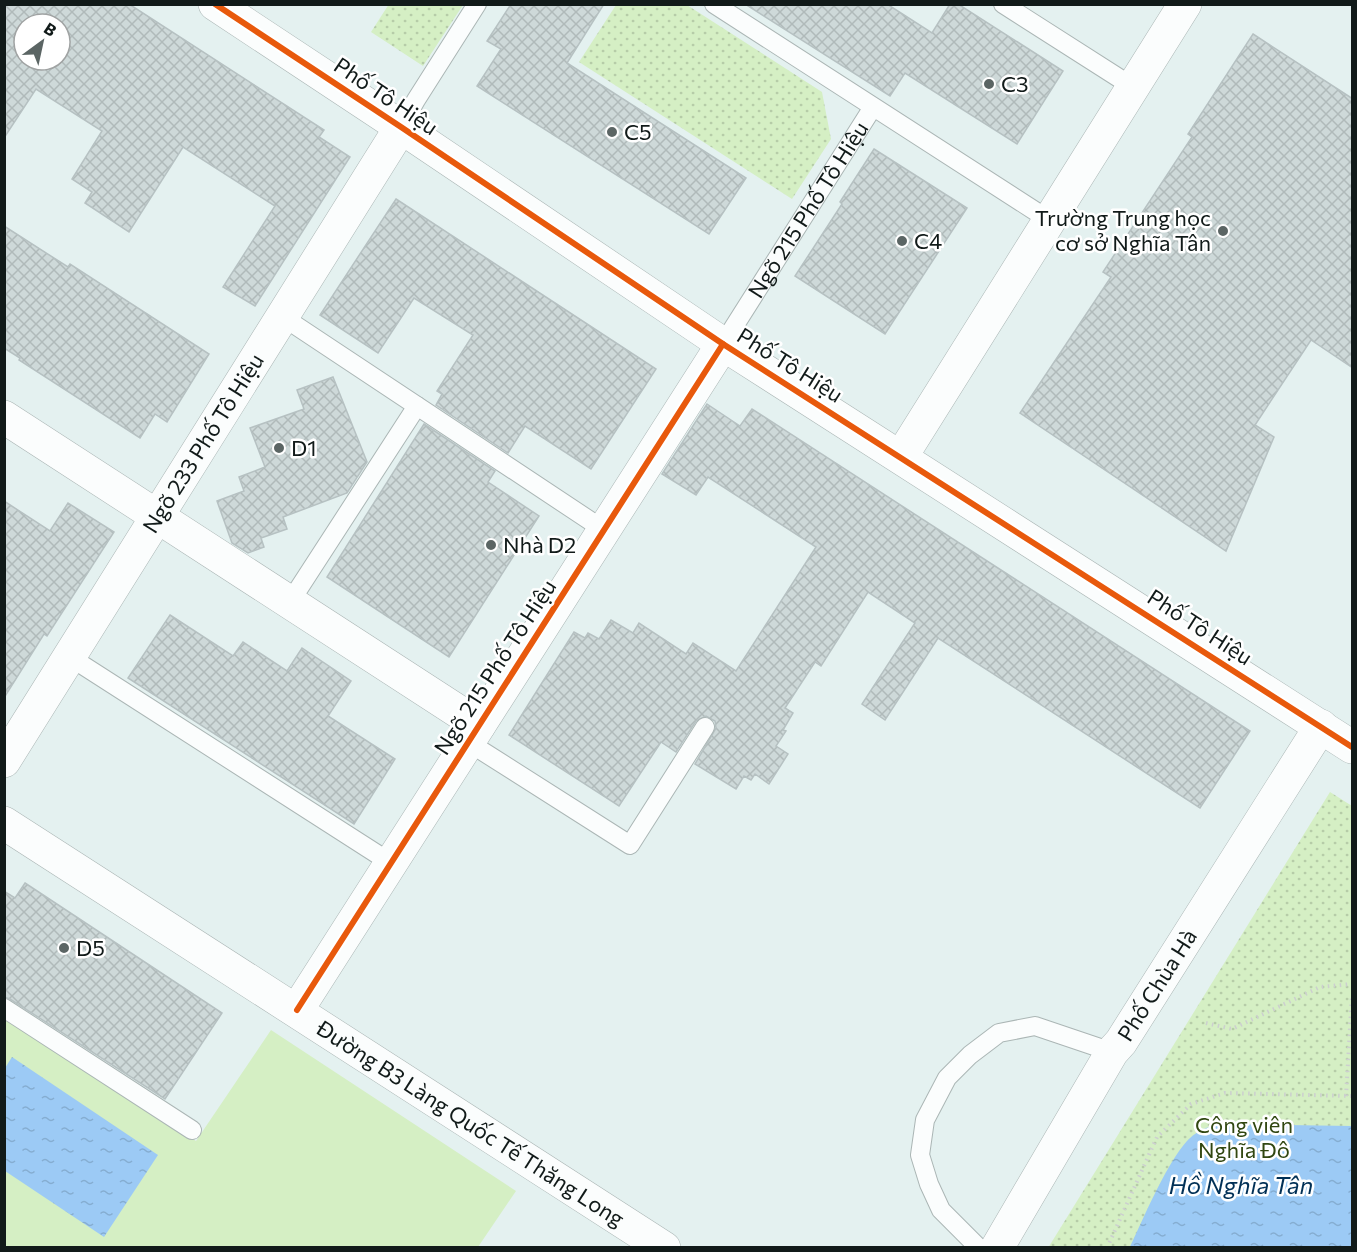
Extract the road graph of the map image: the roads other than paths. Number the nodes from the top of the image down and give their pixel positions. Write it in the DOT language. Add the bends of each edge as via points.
graph roads {
  1 [pos="215,4"];
  2 [pos="477,4"];
  3 [pos="714,4"];
  4 [pos="1003,4"];
  5 [pos="1185,4"];
  6 [pos="1133,87"];
  7 [pos="873,107"];
  8 [pos="401,127"];
  9 [pos="1049,220"];
  10 [pos="283,317"];
  11 [pos="723,344"];
  12 [pos="417,406"];
  13 [pos="4,417"];
  14 [pos="901,457"];
  15 [pos="158,516"];
  16 [pos="604,530"];
  17 [pos="290,602"];
  18 [pos="70,657"];
  19 [pos="1321,726"];
  20 [pos="705,727"];
  21 [pos="473,734"];
  22 [pos="1353,747"];
  23 [pos="4,761"];
  24 [pos="4,823"];
  25 [pos="391,863"];
  26 [pos="4,1008"];
  27 [pos="297,1010"];
  28 [pos="1112,1052"];
  29 [pos="192,1130"];
  30 [pos="664,1248"];
  31 [pos="979,1248"];
  32 [pos="997,1248"];
  1 -- 8 [label="street, Phố Tô Hiệu"];
  2 -- 8 [label="lane"];
  3 -- 7 [label="lane"];
  4 -- 6 [label="lane"];
  5 -- 6 [label="street"];
  6 -- 9 [label="street"];
  7 -- 9 [label="lane"];
  7 -- 11 [label="lane, Ngõ 215 Phố Tô Hiệu"];
  8 -- 10 [label="street, Ngõ 233 Phố Tô Hiệu"];
  8 -- 11 [label="street, Phố Tô Hiệu"];
  9 -- 14 [label="street"];
  10 -- 12 [label="lane"];
  10 -- 15 [label="street, Ngõ 233 Phố Tô Hiệu"];
  11 -- 14 [label="street, Phố Tô Hiệu"];
  11 -- 16 [label="street, Ngõ 215 Phố Tô Hiệu"];
  12 -- 16 [label="lane"];
  12 -- 17 [label="lane"];
  13 -- 15 [label="street"];
  14 -- 19 [label="street, Phố Tô Hiệu"];
  15 -- 17 [label="street"];
  15 -- 18 [label="street, Ngõ 233 Phố Tô Hiệu"];
  16 -- 21 [label="street, Ngõ 215 Phố Tô Hiệu"];
  17 -- 21 [label="street"];
  18 -- 23 [label="street, Ngõ 233 Phố Tô Hiệu"];
  18 -- 25 [label="lane"];
  19 -- 22 [label="street, Phố Tô Hiệu"];
  19 -- 28 [label="street, Phố Chùa Hà"];
  20 -- 21 [label="lane" via="630,845"];
  21 -- 25 [label="street, Ngõ 215 Phố Tô Hiệu"];
  24 -- 27 [label="street, Đường B3 Làng Quốc Tế Thăng Long"];
  25 -- 27 [label="street, Ngõ 215 Phố Tô Hiệu"];
  26 -- 29 [label="lane"];
  27 -- 30 [label="street, Đường B3 Làng Quốc Tế Thăng Long"];
  28 -- 31 [label="lane" via="1035,1026 999,1033 947,1078 925,1120 920,1155 941,1210"];
  28 -- 32 [label="street, Phố Chùa Hà"];
}
